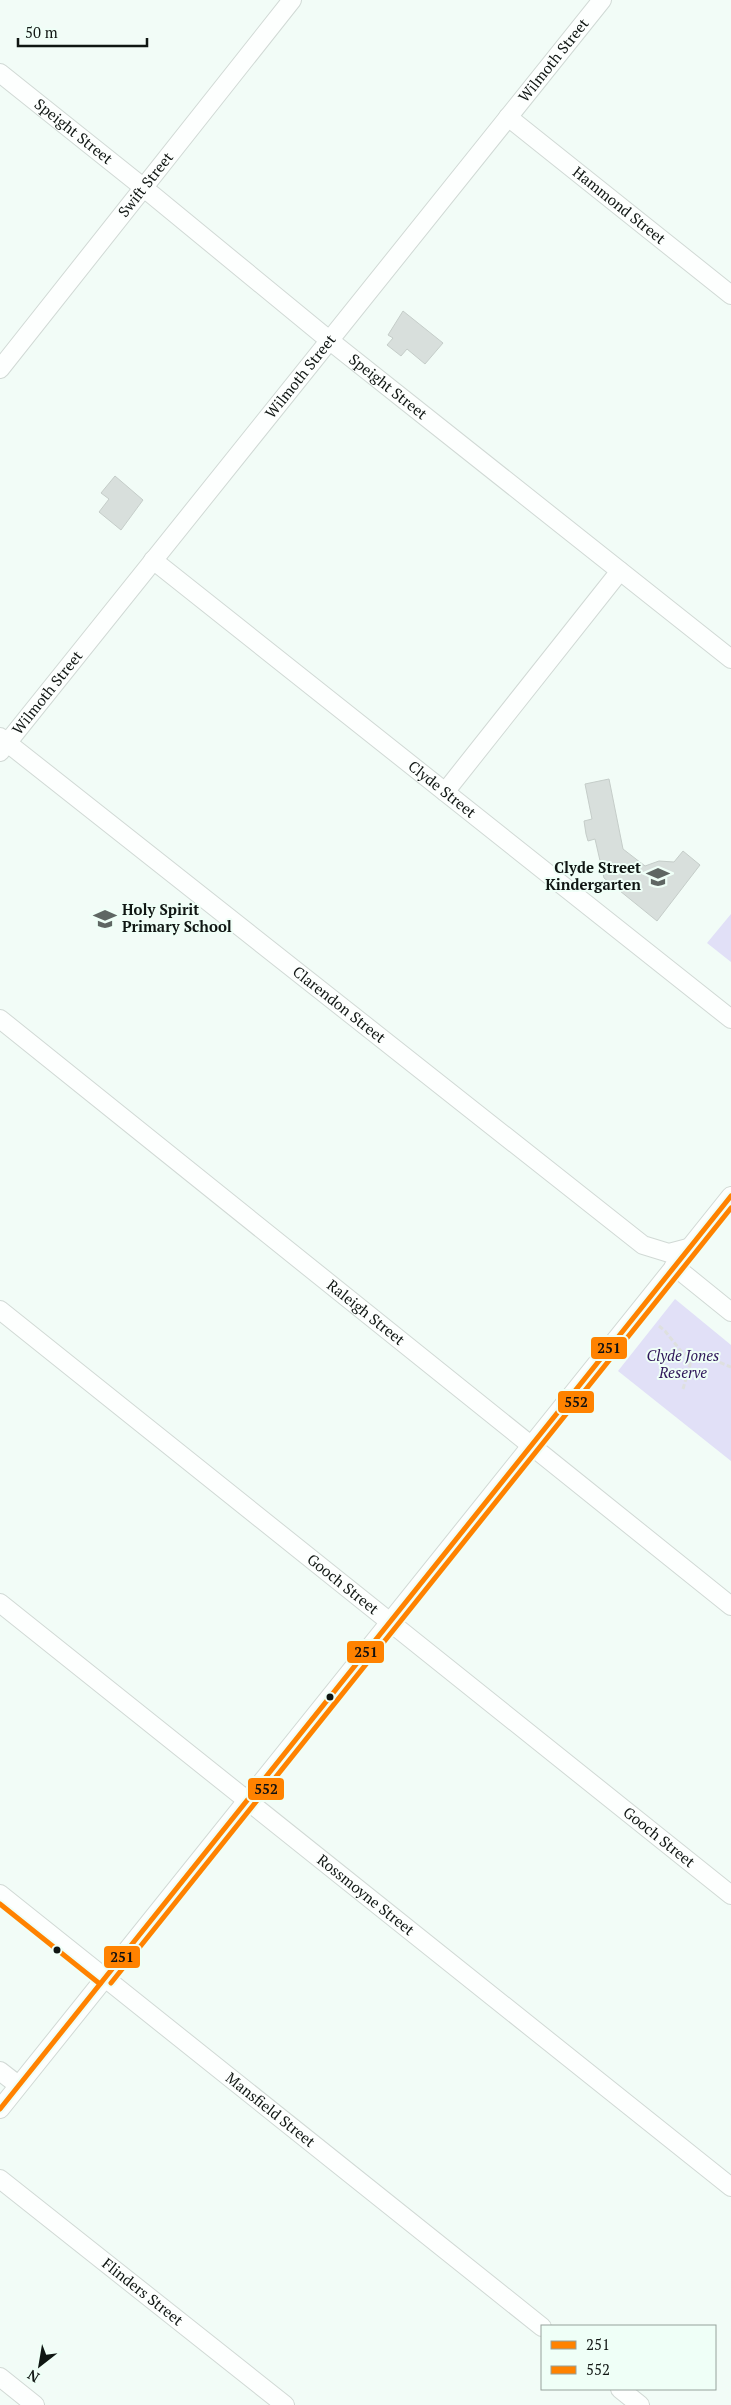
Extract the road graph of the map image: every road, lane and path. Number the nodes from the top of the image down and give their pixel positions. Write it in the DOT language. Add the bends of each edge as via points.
graph roads {
  1 [pos="292,0"];
  2 [pos="602,0"];
  3 [pos="0,73"];
  4 [pos="508,117"];
  5 [pos="144,188"];
  6 [pos="731,295"];
  7 [pos="329,340"];
  8 [pos="0,369"];
  9 [pos="153,560"];
  10 [pos="620,571"];
  11 [pos="731,659"];
  12 [pos="2,744"];
  13 [pos="445,792"];
  14 [pos="0,1019"];
  15 [pos="731,1019"];
  16 [pos="731,1196"];
  17 [pos="688,1248"];
  18 [pos="674,1266"];
  19 [pos="0,1310"];
  20 [pos="731,1312"];
  21 [pos="659,1326"];
  22 [pos="690,1357"];
  23 [pos="731,1367"];
  24 [pos="682,1389"];
  25 [pos="530,1446"];
  26 [pos="0,1603"];
  27 [pos="731,1606"];
  28 [pos="389,1622"];
  29 [pos="247,1800"];
  30 [pos="0,1894"];
  31 [pos="731,1895"];
  32 [pos="105,1978"];
  33 [pos="0,2070"];
  34 [pos="18,2085"];
  35 [pos="0,2108"];
  36 [pos="0,2180"];
  37 [pos="731,2187"];
  38 [pos="541,2326"];
  39 [pos="0,2377"];
  40 [pos="621,2390"];
  41 [pos="35,2405"];
  42 [pos="285,2405"];
  43 [pos="640,2405"];
  1 -- 5 [label="street, Swift Street"];
  2 -- 4 [label="street, Wilmoth Street"];
  3 -- 5 [label="street, Speight Street"];
  4 -- 6 [label="street, Hammond Street"];
  4 -- 7 [label="street, Wilmoth Street"];
  5 -- 7 [label="street, Speight Street"];
  5 -- 8 [label="street, Swift Street"];
  7 -- 9 [label="street, Wilmoth Street"];
  7 -- 10 [label="street, Speight Street"];
  9 -- 12 [label="street, Wilmoth Street"];
  9 -- 13 [label="street, Clyde Street"];
  10 -- 11 [label="street, Speight Street"];
  10 -- 13 [label="street"];
  12 -- 17 [label="street, Clarendon Street" via="643,1245 668,1253"];
  13 -- 15 [label="street, Clyde Street"];
  14 -- 25 [label="street, Raleigh Street"];
  16 -- 17 [label="street"];
  17 -- 18 [label="street"];
  18 -- 20 [label="street"];
  18 -- 25 [label="street"];
  19 -- 28 [label="street, Gooch Street"];
  21 -- 22 [label="path"];
  22 -- 23 [label="path" via="709,1358"];
  22 -- 24 [label="path"];
  25 -- 27 [label="street, Raleigh Street"];
  25 -- 28 [label="street"];
  26 -- 29 [label="street, Rossmoyne Street"];
  28 -- 29 [label="street"];
  28 -- 31 [label="street, Gooch Street"];
  29 -- 32 [label="street"];
  29 -- 37 [label="street, Rossmoyne Street"];
  30 -- 32 [label="street, Mansfield Street"];
  32 -- 34 [label="street"];
  32 -- 38 [label="street, Mansfield Street"];
  33 -- 34 [label="street"];
  34 -- 35 [label="street"];
  36 -- 42 [label="street, Flinders Street"];
  39 -- 41 [label="street"];
  40 -- 43 [label="street"];
}
